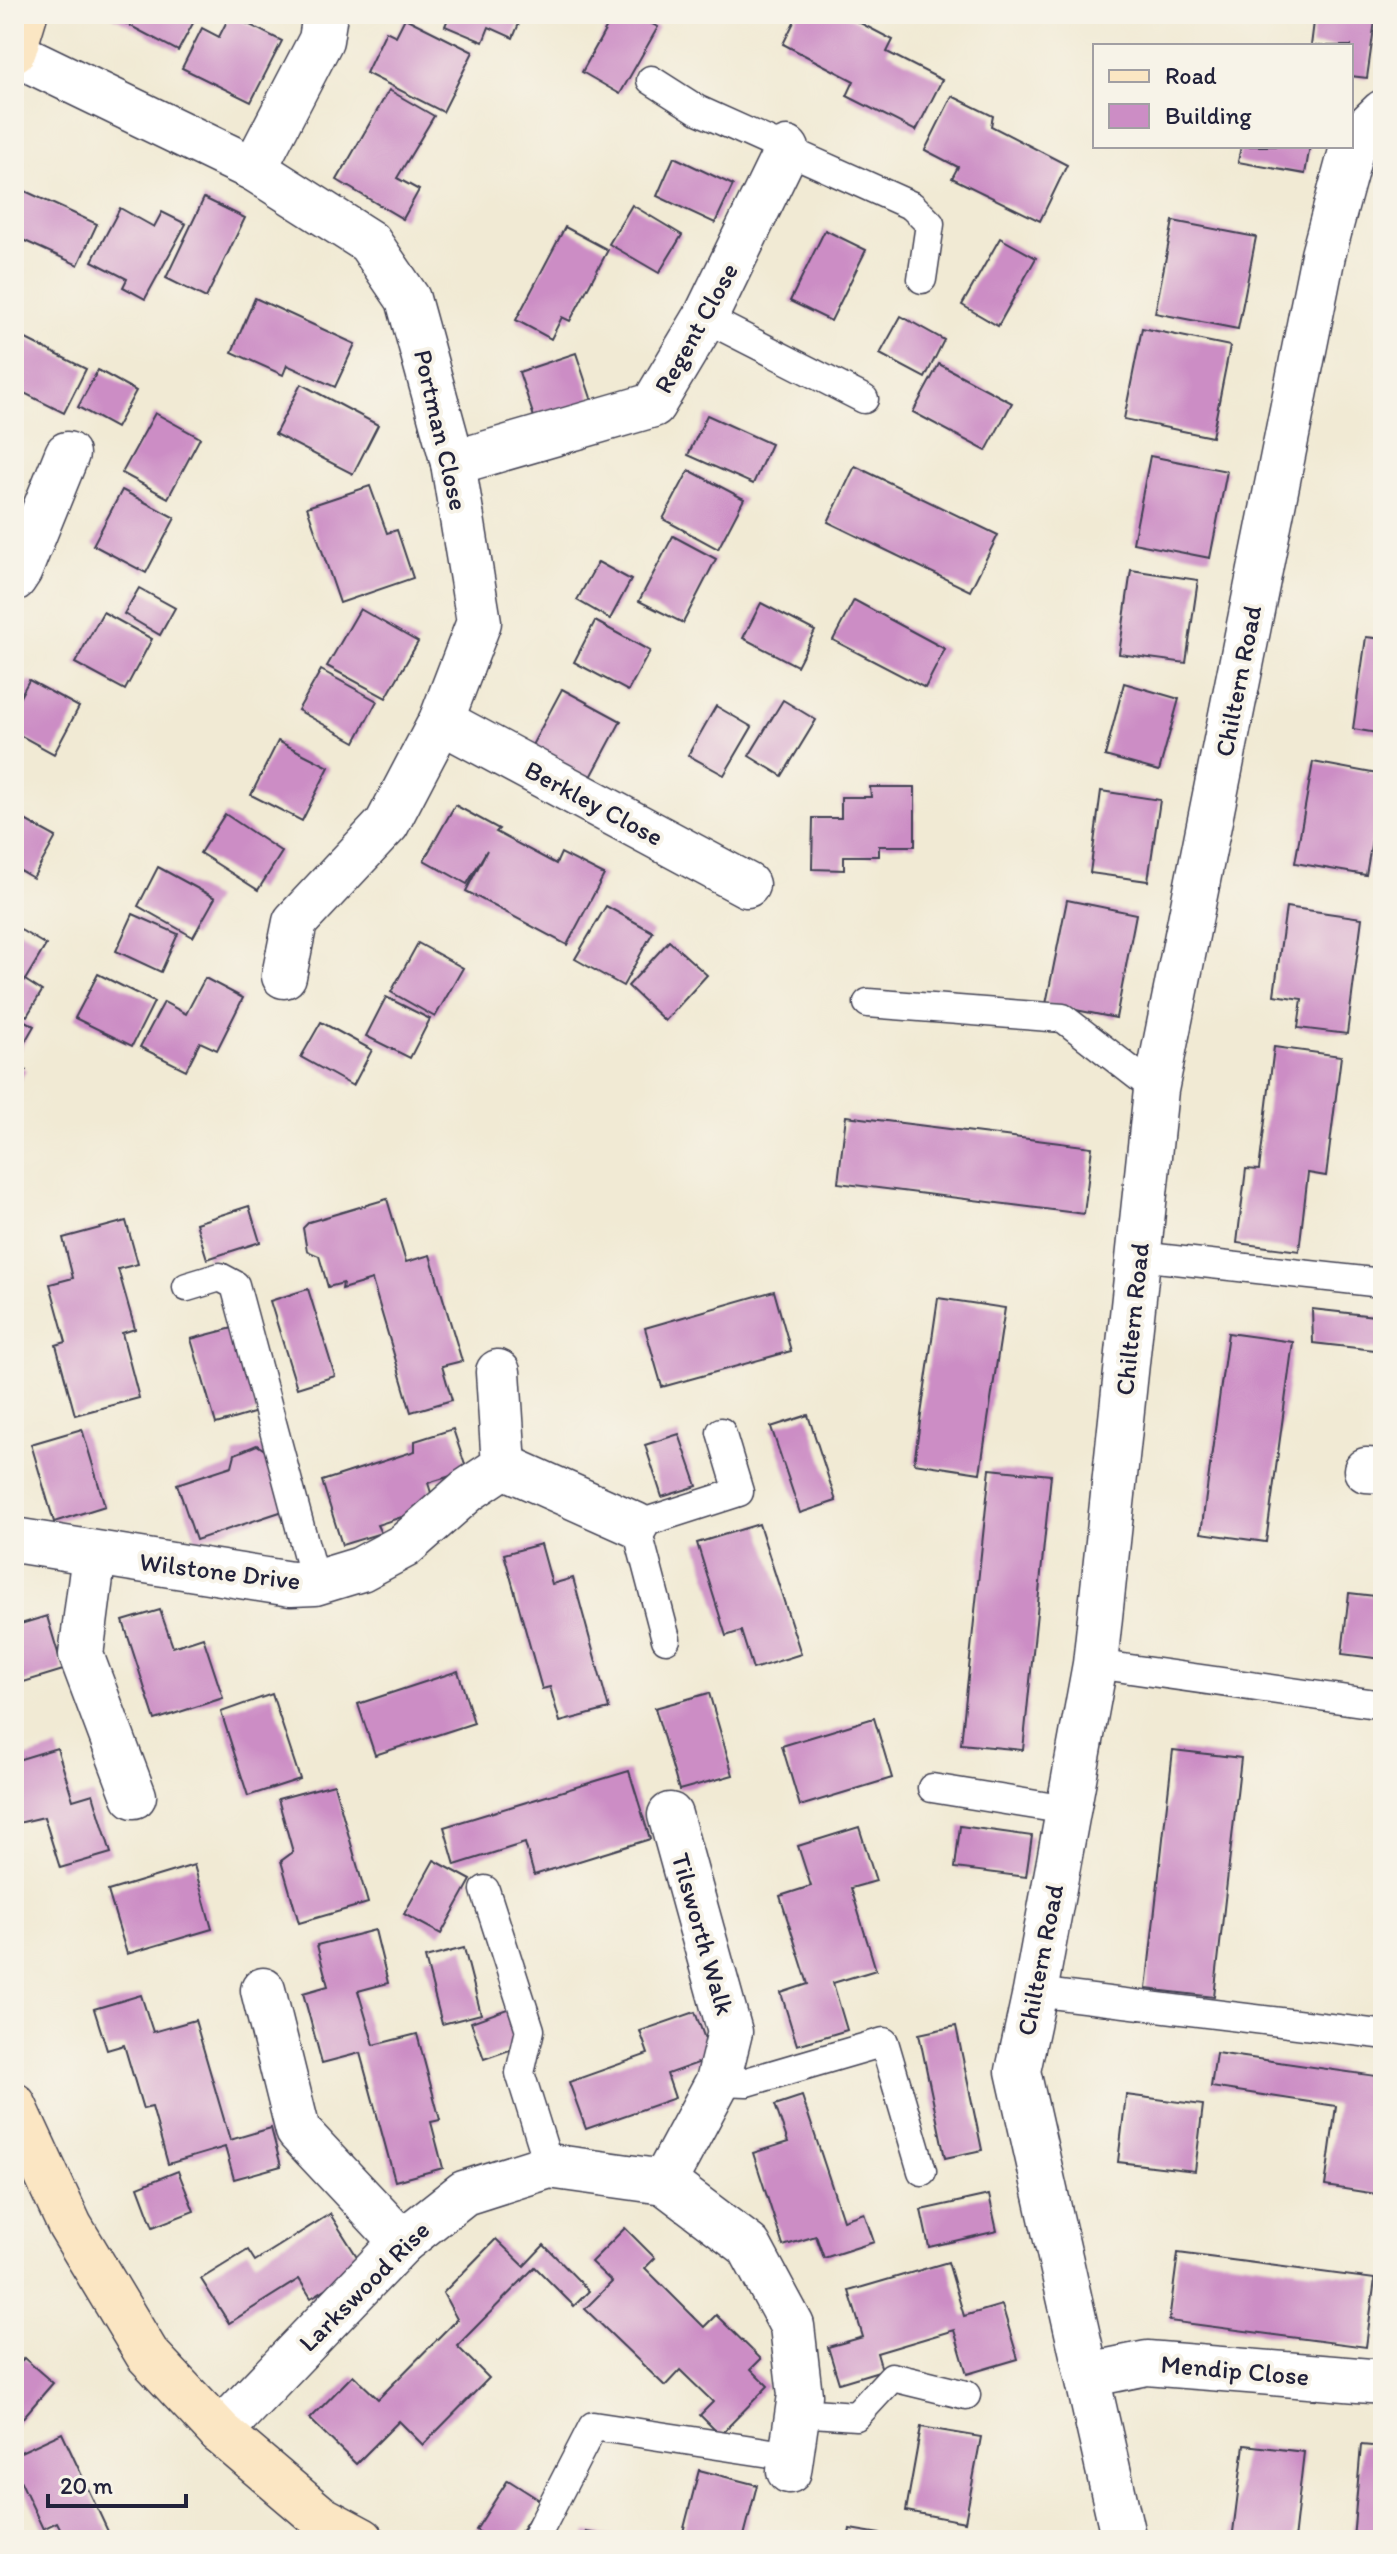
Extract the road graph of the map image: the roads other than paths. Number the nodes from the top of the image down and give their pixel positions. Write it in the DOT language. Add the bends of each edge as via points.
graph roads {
  1 [pos="25,14"];
  2 [pos="325,14"];
  3 [pos="14,51"];
  4 [pos="651,80"];
  5 [pos="1383,112"];
  6 [pos="1353,144"];
  7 [pos="1352,148"];
  8 [pos="787,149"];
  9 [pos="254,169"];
  10 [pos="922,279"];
  11 [pos="705,318"];
  12 [pos="864,399"];
  13 [pos="67,454"];
  14 [pos="453,463"];
  15 [pos="14,579"];
  16 [pos="441,721"];
  17 [pos="747,885"];
  18 [pos="284,976"];
  19 [pos="868,1003"];
  20 [pos="1156,1090"];
  21 [pos="1139,1256"];
  22 [pos="1382,1283"];
  23 [pos="187,1287"];
  24 [pos="498,1372"];
  25 [pos="721,1432"];
  26 [pos="504,1466"];
  27 [pos="636,1525"];
  28 [pos="14,1540"];
  29 [pos="94,1554"];
  30 [pos="315,1583"];
  31 [pos="666,1639"];
  32 [pos="1095,1664"];
  33 [pos="1383,1705"];
  34 [pos="932,1788"];
  35 [pos="134,1796"];
  36 [pos="1067,1810"];
  37 [pos="670,1815"];
  38 [pos="485,1890"];
  39 [pos="263,1990"];
  40 [pos="1035,1992"];
  41 [pos="1379,2034"];
  42 [pos="718,2081"];
  43 [pos="14,2105"];
  44 [pos="549,2166"];
  45 [pos="922,2171"];
  46 [pos="664,2182"];
  47 [pos="402,2242"];
  48 [pos="1088,2375"];
  49 [pos="1383,2382"];
  50 [pos="966,2395"];
  51 [pos="798,2412"];
  52 [pos="220,2432"];
  53 [pos="790,2463"];
  54 [pos="535,2539"];
  55 [pos="362,2540"];
  56 [pos="1124,2540"];
  1 -- 3 [label="street"];
  2 -- 9 [label="street" via="321,40"];
  3 -- 9 [label="street, Portman Close"];
  4 -- 8 [label="lane" via="698,110"];
  5 -- 6 [label="street, Chiltern Road"];
  7 -- 20 [label="street, Chiltern Road" via="1323,255"];
  8 -- 10 [label="lane" via="912,206 930,224"];
  8 -- 11 [label="street, Regent Close"];
  9 -- 14 [label="street, Portman Close" via="369,242 400,287 408,299"];
  11 -- 12 [label="lane"];
  11 -- 14 [label="street, Regent Close" via="653,405"];
  13 -- 15 [label="street"];
  14 -- 16 [label="street, Portman Close" via="479,622"];
  16 -- 17 [label="street, Berkley Close"];
  16 -- 18 [label="street, Portman Close" via="387,824 295,922"];
  19 -- 20 [label="lane" via="1063,1018"];
  20 -- 21 [label="street, Chiltern Road"];
  21 -- 22 [label="lane"];
  21 -- 32 [label="street, Chiltern Road"];
  23 -- 30 [label="lane" via="220,1277 235,1285"];
  24 -- 26 [label="street"];
  25 -- 27 [label="lane" via="739,1492"];
  26 -- 27 [label="street"];
  26 -- 30 [label="street, Wilstone Drive" via="404,1546 361,1569"];
  27 -- 31 [label="lane"];
  28 -- 29 [label="street, Wilstone Drive"];
  29 -- 30 [label="street, Wilstone Drive" via="291,1584"];
  29 -- 35 [label="street" via="81,1655"];
  32 -- 33 [label="lane"];
  32 -- 36 [label="street, Chiltern Road"];
  34 -- 36 [label="lane"];
  36 -- 40 [label="street, Chiltern Road"];
  37 -- 42 [label="street, Tilsworth Walk" via="730,2032"];
  38 -- 44 [label="lane" via="530,2030 520,2073"];
  39 -- 47 [label="street" via="298,2131"];
  40 -- 41 [label="lane"];
  40 -- 48 [label="street, Chiltern Road" via="1018,2071"];
  42 -- 45 [label="lane" via="747,2082 884,2042"];
  42 -- 46 [label="street, Tilsworth Walk"];
  43 -- 52 [label="street" via="70,2226 147,2354"];
  44 -- 46 [label="street, Larkswood Rise"];
  44 -- 47 [label="street, Larkswood Rise" via="464,2193"];
  46 -- 51 [label="street, Larkswood Rise" via="749,2246 792,2326"];
  47 -- 52 [label="street, Larkswood Rise"];
  48 -- 49 [label="street, Mendip Close" via="1147,2363"];
  48 -- 56 [label="street, Chiltern Road"];
  50 -- 51 [label="lane" via="892,2377 856,2416"];
  51 -- 53 [label="street, Larkswood Rise"];
  52 -- 55 [label="street" via="321,2518"];
  53 -- 54 [label="lane" via="593,2426"];
}
